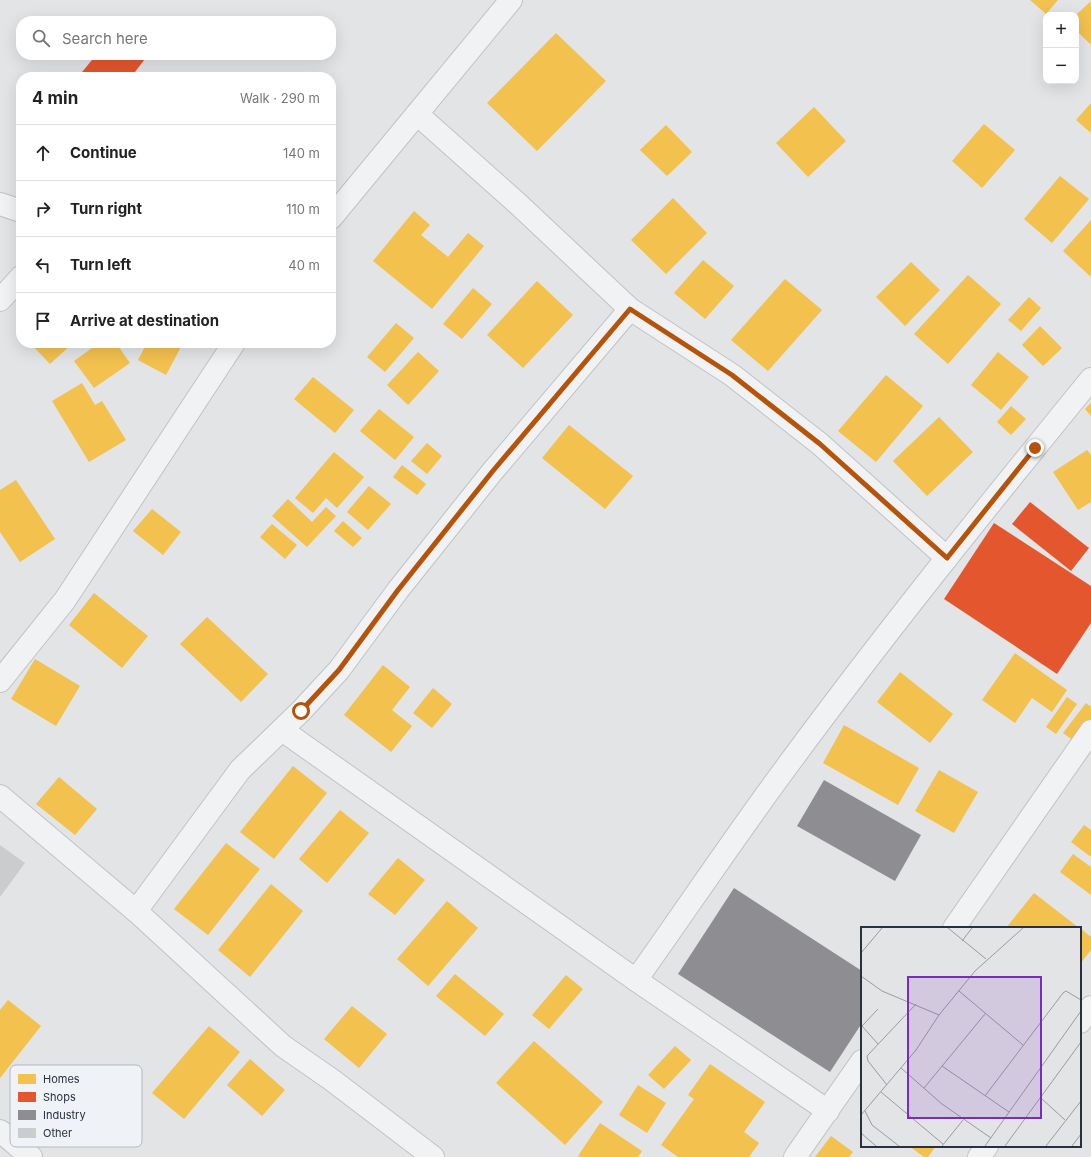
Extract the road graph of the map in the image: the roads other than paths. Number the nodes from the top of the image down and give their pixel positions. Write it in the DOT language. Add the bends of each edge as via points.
graph roads {
  1 [pos="510,0"];
  2 [pos="417,114"];
  3 [pos="0,204"];
  4 [pos="16,209"];
  5 [pos="336,212"];
  6 [pos="16,282"];
  7 [pos="0,300"];
  8 [pos="630,309"];
  9 [pos="231,348"];
  10 [pos="1091,380"];
  11 [pos="947,558"];
  12 [pos="0,681"];
  13 [pos="282,730"];
  14 [pos="1091,731"];
  15 [pos="0,796"];
  16 [pos="136,912"];
  17 [pos="955,927"];
  18 [pos="636,980"];
  19 [pos="1091,1007"];
  20 [pos="1081,1021"];
  21 [pos="861,1062"];
  22 [pos="828,1111"];
  23 [pos="0,1130"];
  24 [pos="10,1139"];
  25 [pos="20,1147"];
  26 [pos="986,1147"];
  27 [pos="31,1157"];
  28 [pos="433,1157"];
  29 [pos="795,1157"];
  30 [pos="979,1157"];
  1 -- 2 [label="street"];
  2 -- 5 [label="street"];
  2 -- 8 [label="street"];
  3 -- 4 [label="street"];
  6 -- 7 [label="street"];
  8 -- 11 [label="street" via="732,375 820,444"];
  8 -- 13 [label="street" via="492,472 398,590 339,670"];
  9 -- 12 [label="street" via="65,600"];
  10 -- 11 [label="street"];
  11 -- 18 [label="street" via="782,773"];
  13 -- 16 [label="street" via="240,770"];
  13 -- 18 [label="street"];
  14 -- 17 [label="street"];
  15 -- 16 [label="street"];
  16 -- 28 [label="street" via="284,1046"];
  18 -- 22 [label="street"];
  19 -- 20 [label="street"];
  21 -- 22 [label="street"];
  22 -- 29 [label="street"];
  23 -- 24 [label="street"];
  25 -- 27 [label="street"];
  26 -- 30 [label="street"];
}
